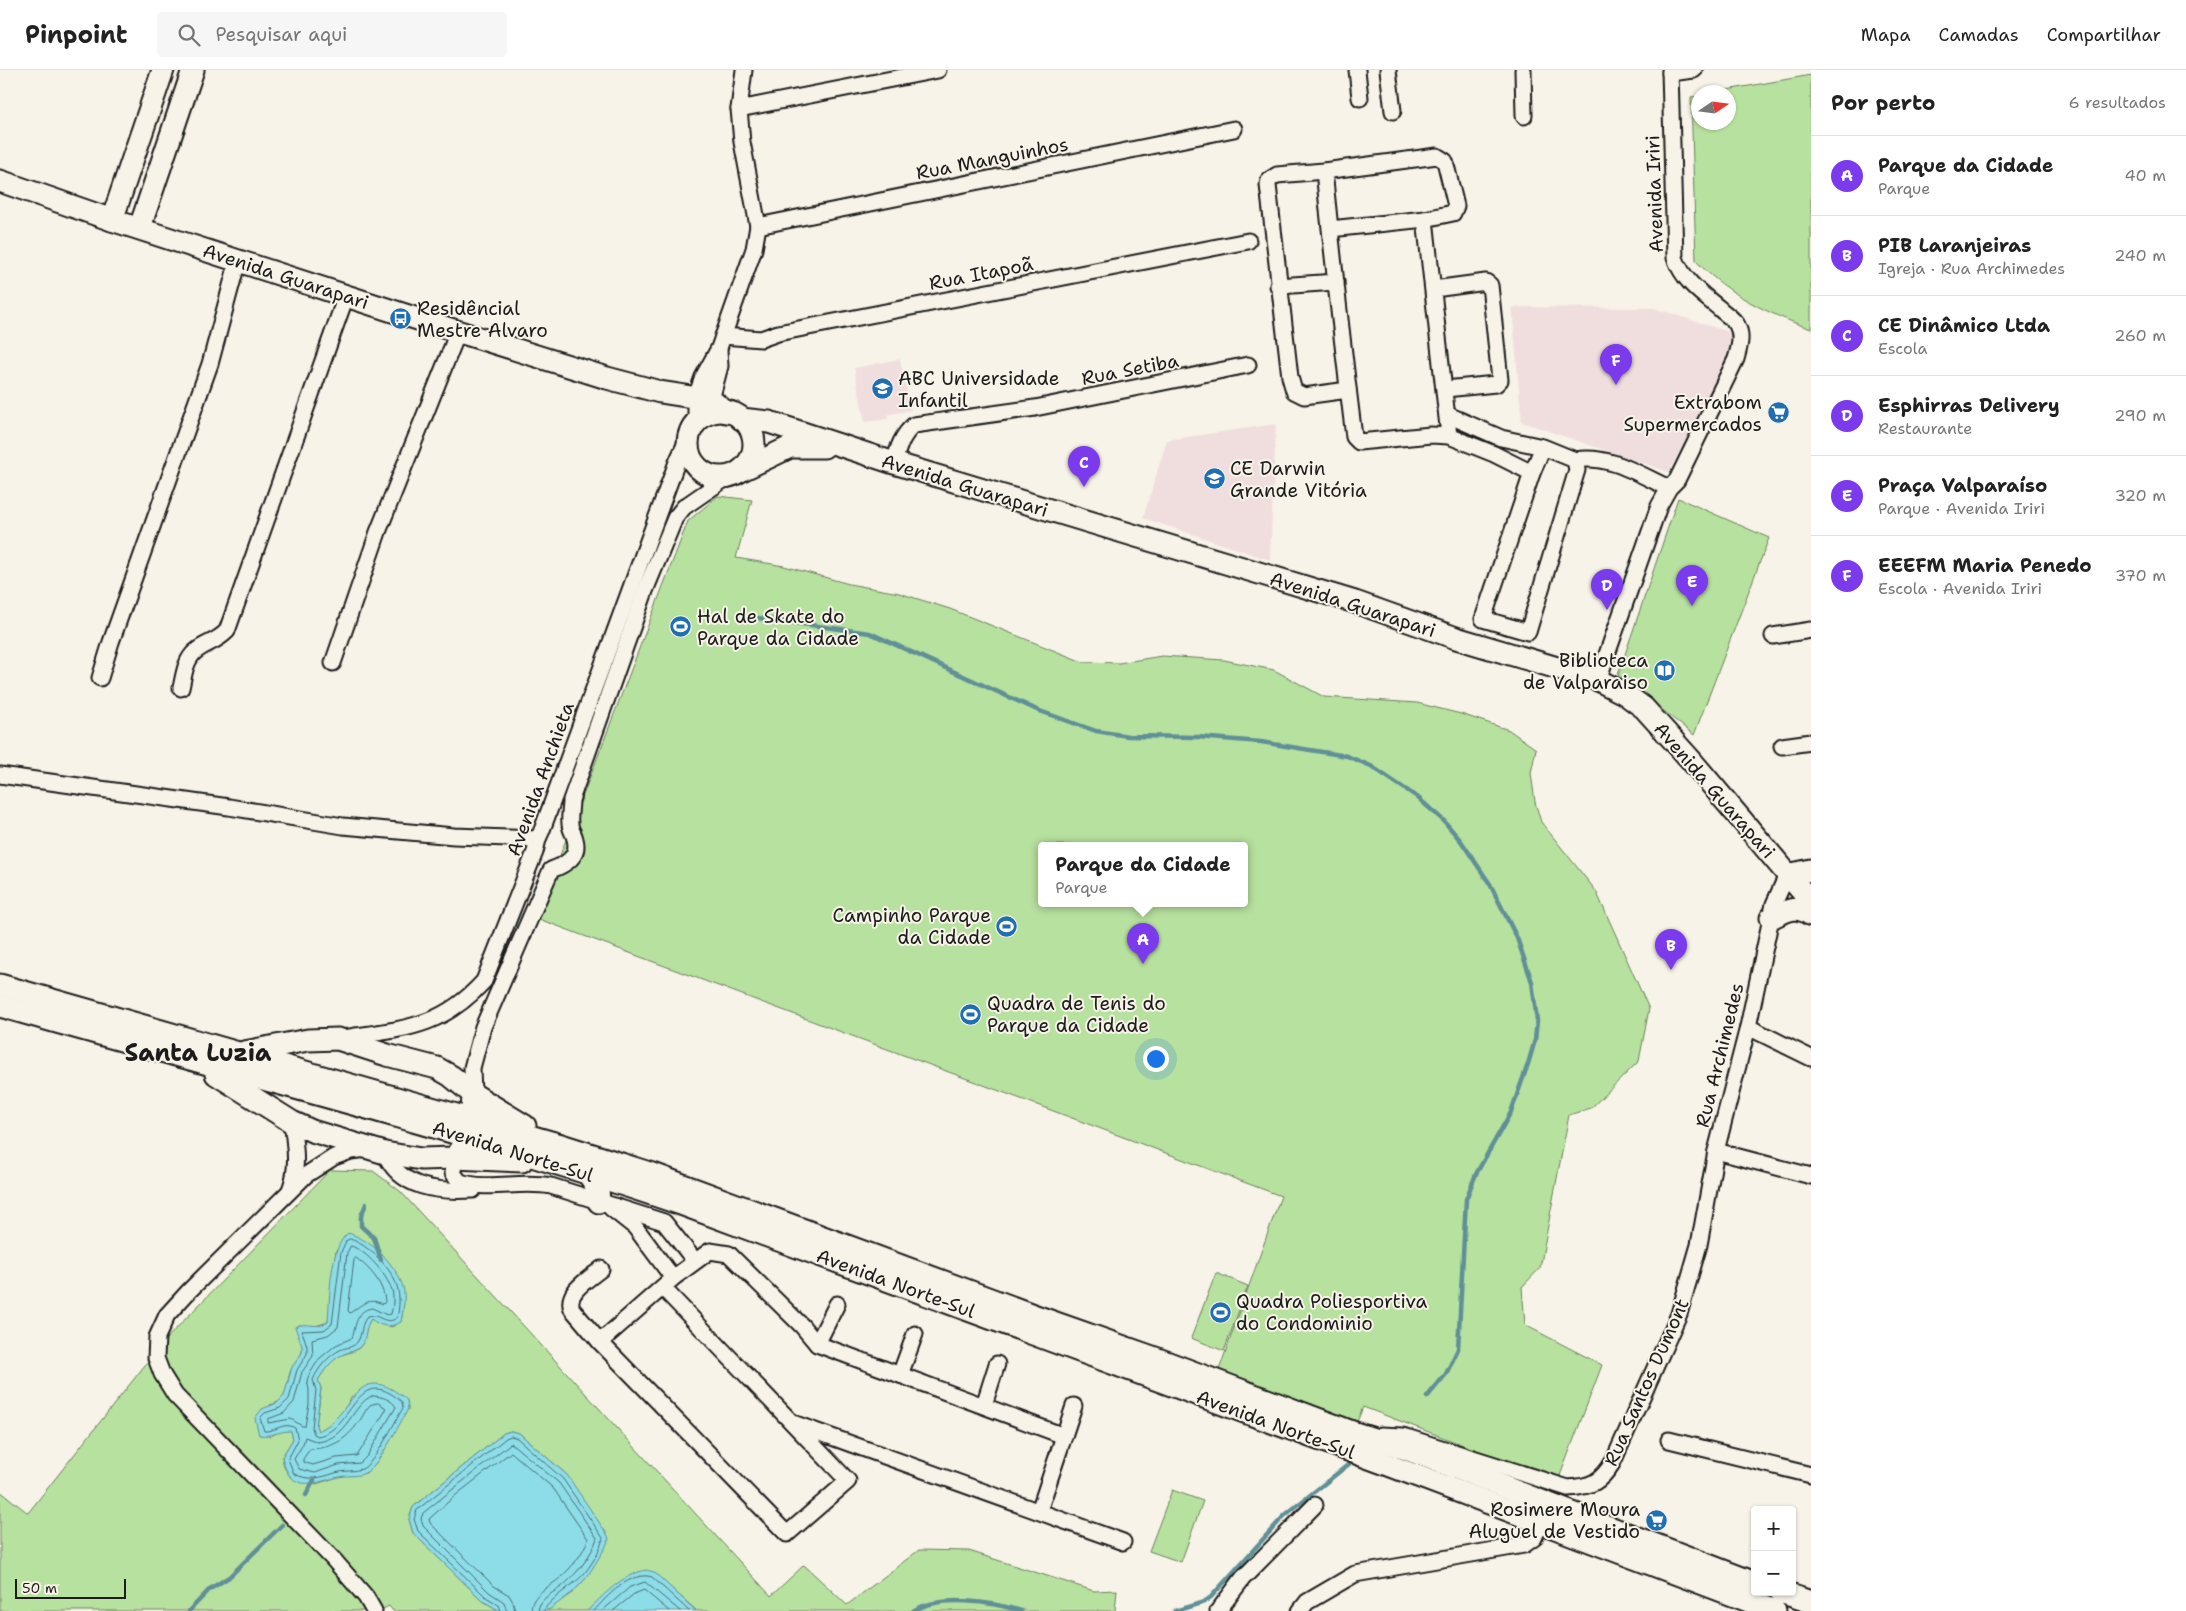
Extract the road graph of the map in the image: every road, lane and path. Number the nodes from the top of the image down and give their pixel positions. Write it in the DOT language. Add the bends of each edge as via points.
graph roads {
  1 [pos="163,70"];
  2 [pos="193,70"];
  3 [pos="744,70"];
  4 [pos="938,70"];
  5 [pos="1357,70"];
  6 [pos="1388,70"];
  7 [pos="1523,70"];
  8 [pos="1694,70"];
  9 [pos="1670,72"];
  10 [pos="1360,98"];
  11 [pos="738,109"];
  12 [pos="1393,111"];
  13 [pos="1524,116"];
  14 [pos="1234,129"];
  15 [pos="1324,171"];
  16 [pos="2,186"];
  17 [pos="1425,219"];
  18 [pos="112,220"];
  19 [pos="758,226"];
  20 [pos="140,227"];
  21 [pos="1330,230"];
  22 [pos="1248,241"];
  23 [pos="238,260"];
  24 [pos="1336,282"];
  25 [pos="1278,286"];
  26 [pos="1434,289"];
  27 [pos="346,296"];
  28 [pos="458,332"];
  29 [pos="721,342"];
  30 [pos="1248,365"];
  31 [pos="1445,389"];
  32 [pos="1348,390"];
  33 [pos="660,392"];
  34 [pos="718,407"];
  35 [pos="1448,415"];
  36 [pos="692,430"];
  37 [pos="1449,436"];
  38 [pos="1543,447"];
  39 [pos="845,448"];
  40 [pos="1575,460"];
  41 [pos="894,463"];
  42 [pos="1532,473"];
  43 [pos="733,474"];
  44 [pos="1669,488"];
  45 [pos="1483,619"];
  46 [pos="1811,630"];
  47 [pos="1528,632"];
  48 [pos="1773,636"];
  49 [pos="1476,644"];
  50 [pos="1520,658"];
  51 [pos="333,663"];
  52 [pos="100,678"];
  53 [pos="1598,680"];
  54 [pos="181,688"];
  55 [pos="1811,742"];
  56 [pos="1782,746"];
  57 [pos="0,775"];
  58 [pos="569,826"];
  59 [pos="538,840"];
  60 [pos="551,870"];
  61 [pos="1811,870"];
  62 [pos="1788,875"];
  63 [pos="1811,902"];
  64 [pos="1811,915"];
  65 [pos="1771,918"];
  66 [pos="0,985"];
  67 [pos="0,1006"];
  68 [pos="1748,1027"];
  69 [pos="338,1039"];
  70 [pos="308,1040"];
  71 [pos="237,1054"];
  72 [pos="1811,1058"];
  73 [pos="197,1062"];
  74 [pos="285,1076"];
  75 [pos="473,1094"];
  76 [pos="292,1122"];
  77 [pos="470,1128"];
  78 [pos="378,1151"];
  79 [pos="1716,1151"];
  80 [pos="556,1153"];
  81 [pos="454,1158"];
  82 [pos="587,1172"];
  83 [pos="1811,1176"];
  84 [pos="485,1185"];
  85 [pos="289,1194"];
  86 [pos="678,1202"];
  87 [pos="602,1203"];
  88 [pos="664,1222"];
  89 [pos="647,1241"];
  90 [pos="695,1261"];
  91 [pos="601,1269"];
  92 [pos="668,1283"];
  93 [pos="837,1304"];
  94 [pos="915,1334"];
  95 [pos="600,1342"];
  96 [pos="817,1344"];
  97 [pos="997,1364"];
  98 [pos="900,1375"];
  99 [pos="984,1405"];
  100 [pos="1074,1406"];
  101 [pos="790,1422"];
  102 [pos="1355,1433"];
  103 [pos="1064,1436"];
  104 [pos="843,1440"];
  105 [pos="1669,1440"];
  106 [pos="829,1462"];
  107 [pos="1811,1475"];
  108 [pos="1315,1505"];
  109 [pos="1038,1512"];
  110 [pos="1540,1524"];
  111 [pos="1123,1542"];
  112 [pos="1751,1581"];
  113 [pos="1792,1596"];
  114 [pos="1811,1602"];
  115 [pos="374,1611"];
  116 [pos="1218,1611"];
  117 [pos="1300,1611"];
  118 [pos="1775,1611"];
  1 -- 18 [label="main road"];
  2 -- 20 [label="main road"];
  3 -- 11 [label="street, Avenida Anchieta"];
  4 -- 11 [label="street"];
  5 -- 10 [label="street"];
  6 -- 12 [label="street"];
  7 -- 13 [label="street"];
  8 -- 9 [label="street"];
  9 -- 44 [label="street, Avenida Iriri" via="1675,258 1681,273 1737,324 1740,335 1736,359 1676,480"];
  11 -- 19 [label="street, Avenida Anchieta"];
  14 -- 19 [label="street, Rua Manguinhos"];
  15 -- 17 [label="street" via="1437,156 1443,158 1448,166 1456,210"];
  15 -- 21 [label="street"];
  15 -- 25 [label="street" via="1277,176 1269,180"];
  16 -- 18 [label="main road, Avenida Guarapari"];
  17 -- 21 [label="street"];
  17 -- 26 [label="street"];
  18 -- 20 [label="main road, Avenida Guarapari"];
  19 -- 29 [label="street, Avenida Anchieta" via="754,249"];
  20 -- 23 [label="main road, Avenida Guarapari"];
  21 -- 24 [label="street"];
  22 -- 29 [label="street, Rua Itapoã" via="778,333 761,339"];
  23 -- 27 [label="main road, Avenida Guarapari"];
  23 -- 52 [label="street" via="210,364"];
  24 -- 25 [label="street"];
  24 -- 32 [label="street"];
  25 -- 32 [label="street" via="1294,391 1304,396"];
  26 -- 31 [label="street"];
  26 -- 31 [label="street" via="1486,282 1490,285 1500,380 1496,384"];
  27 -- 28 [label="main road, Avenida Guarapari"];
  27 -- 54 [label="street" via="226,631 218,640 194,653 187,664"];
  28 -- 33 [label="main road, Avenida Guarapari"];
  28 -- 51 [label="street" via="378,532"];
  29 -- 34 [label="street, Avenida Anchieta"];
  30 -- 41 [label="street, Rua Setiba" via="1035,408 914,425 898,446"];
  31 -- 35 [label="street"];
  32 -- 37 [label="street" via="1356,441"];
  33 -- 34 [label="main road, Avenida Guarapari"];
  33 -- 36 [label="main road, Avenida Guarapari" via="678,406"];
  34 -- 36 [label="street, Avenida Anchieta"];
  34 -- 36 [label="main road"];
  34 -- 39 [label="main road, Avenida Guarapari"];
  34 -- 43 [label="main road" via="750,430 753,444 750,458"];
  35 -- 37 [label="street"];
  35 -- 38 [label="street" via="1501,438"];
  36 -- 43 [label="main road" via="690,457 702,471 710,476"];
  36 -- 59 [label="street, Avenida Anchieta" via="677,462"];
  37 -- 42 [label="street"];
  38 -- 40 [label="street"];
  38 -- 42 [label="street"];
  39 -- 41 [label="main road, Avenida Guarapari"];
  39 -- 43 [label="main road, Avenida Guarapari" via="790,447"];
  40 -- 44 [label="street" via="1611,461"];
  40 -- 47 [label="street" via="1577,470"];
  41 -- 49 [label="main road, Avenida Guarapari" via="1355,602"];
  42 -- 45 [label="street"];
  43 -- 58 [label="street, Avenida Anchieta" via="684,507 675,518 645,591 571,800"];
  44 -- 53 [label="street, Avenida Iriri" via="1659,506"];
  45 -- 47 [label="street"];
  45 -- 49 [label="street"];
  46 -- 48 [label="street"];
  47 -- 50 [label="street"];
  49 -- 50 [label="main road, Avenida Guarapari"];
  50 -- 53 [label="main road, Avenida Guarapari"];
  53 -- 62 [label="main road, Avenida Guarapari" via="1644,708"];
  55 -- 56 [label="street"];
  57 -- 59 [label="street" via="343,826"];
  58 -- 59 [label="street" via="559,823"];
  58 -- 60 [label="street, Avenida Anchieta" via="576,839 574,856 565,865"];
  59 -- 60 [label="street" via="540,862"];
  59 -- 69 [label="street, Avenida Anchieta" via="484,982 474,993 440,1018 423,1025"];
  60 -- 75 [label="street" via="484,1027 472,1068"];
  61 -- 62 [label="main road"];
  62 -- 63 [label="main road, Avenida Guarapari"];
  62 -- 65 [label="street, Rua Archimedes" via="1777,894"];
  64 -- 65 [label="main road" via="1795,908"];
  65 -- 68 [label="street, Rua Archimedes"];
  66 -- 71 [label="main road, Avenida Norte-Sul"];
  67 -- 73 [label="main road, Avenida Norte-Sul"];
  68 -- 72 [label="street"];
  68 -- 79 [label="street, Rua Archimedes"];
  69 -- 70 [label="main road"];
  69 -- 75 [label="main road" via="437,1068"];
  70 -- 71 [label="main road"];
  70 -- 74 [label="main road" via="296,1050"];
  71 -- 74 [label="main road, Avenida Norte-Sul"];
  73 -- 74 [label="main road, Avenida Norte-Sul"];
  73 -- 76 [label="main road"];
  74 -- 76 [label="main road" via="281,1101"];
  74 -- 77 [label="main road, Avenida Norte-Sul"];
  75 -- 77 [label="main road"];
  75 -- 80 [label="main road"];
  76 -- 78 [label="main road"];
  76 -- 85 [label="street" via="296,1176"];
  77 -- 80 [label="main road, Avenida Norte-Sul"];
  77 -- 81 [label="main road" via="463,1149"];
  78 -- 81 [label="main road" via="421,1159"];
  78 -- 84 [label="street" via="396,1172 424,1186 450,1191 475,1190"];
  78 -- 85 [label="street" via="351,1151 334,1157 306,1175"];
  79 -- 83 [label="street, Rua Archimedes"];
  79 -- 102 [label="street, Rua Santos Dumont" via="1699,1245 1679,1314 1605,1476 1584,1487 1568,1488 1403,1436"];
  80 -- 81 [label="main road"];
  80 -- 82 [label="main road, Avenida Norte-Sul"];
  80 -- 102 [label="main road, Avenida Norte-Sul" via="656,1175"];
  81 -- 84 [label="street" via="452,1166 456,1180"];
  82 -- 86 [label="main road, Avenida Norte-Sul"];
  82 -- 87 [label="main road"];
  84 -- 87 [label="street" via="534,1182"];
  85 -- 115 [label="street" via="167,1315 157,1337 156,1358 175,1395 333,1559"];
  86 -- 88 [label="street"];
  86 -- 110 [label="main road, Avenida Norte-Sul" via="1392,1466"];
  87 -- 88 [label="street"];
  87 -- 89 [label="street"];
  88 -- 89 [label="street"];
  88 -- 90 [label="street"];
  89 -- 92 [label="street"];
  90 -- 92 [label="street"];
  90 -- 96 [label="street" via="710,1251 730,1254"];
  91 -- 95 [label="street" via="570,1299 572,1310"];
  92 -- 95 [label="street"];
  92 -- 101 [label="street"];
  93 -- 96 [label="street"];
  94 -- 98 [label="street"];
  95 -- 106 [label="street" via="787,1534 848,1481"];
  96 -- 98 [label="street"];
  97 -- 99 [label="street"];
  98 -- 99 [label="street"];
  99 -- 103 [label="street"];
  100 -- 103 [label="street"];
  101 -- 104 [label="street"];
  101 -- 106 [label="street"];
  102 -- 112 [label="main road, Avenida Norte-Sul" via="1406,1449"];
  103 -- 109 [label="street"];
  104 -- 106 [label="street"];
  104 -- 109 [label="street"];
  105 -- 107 [label="street"];
  108 -- 116 [label="street" via="1243,1578"];
  109 -- 111 [label="street"];
  110 -- 117 [label="street" via="1534,1538 1524,1545 1355,1574 1307,1602"];
  110 -- 118 [label="main road, Avenida Norte-Sul"];
  113 -- 114 [label="main road"];
}
